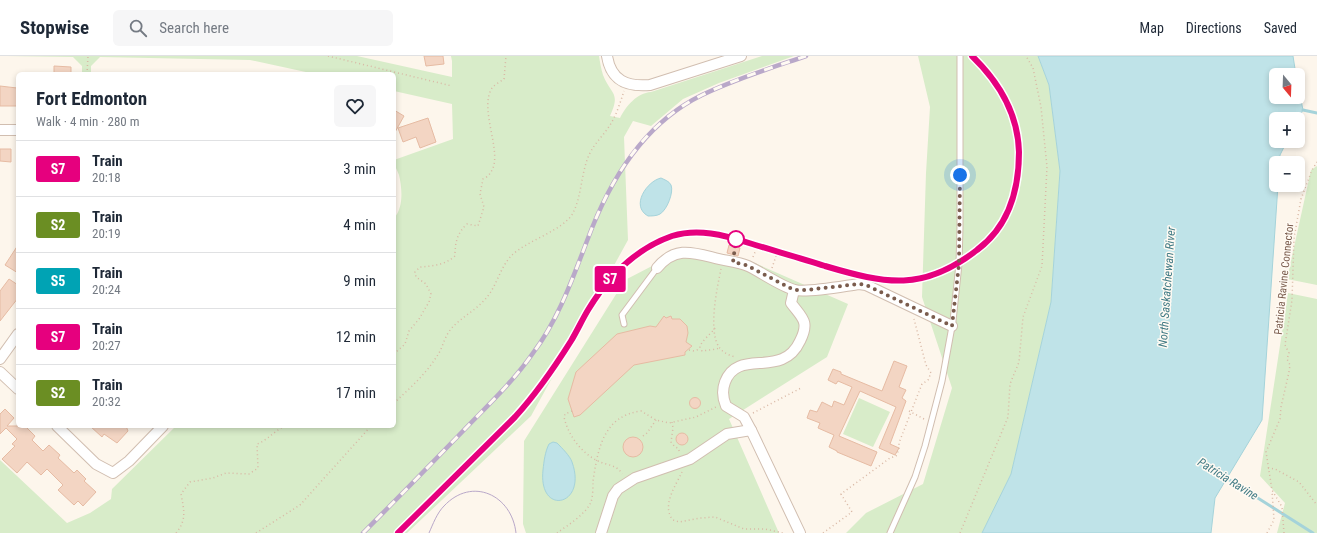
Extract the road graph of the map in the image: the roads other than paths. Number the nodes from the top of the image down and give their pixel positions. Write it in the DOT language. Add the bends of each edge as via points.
graph roads {
  1 [pos="607,56"];
  2 [pos="741,56"];
  3 [pos="960,56"];
  4 [pos="0,130"];
  5 [pos="16,130"];
  6 [pos="657,268"];
  7 [pos="794,290"];
  8 [pos="624,324"];
  9 [pos="952,326"];
  10 [pos="16,337"];
  11 [pos="0,359"];
  12 [pos="0,372"];
  13 [pos="16,387"];
  14 [pos="59,428"];
  15 [pos="161,428"];
  16 [pos="751,430"];
  17 [pos="601,533"];
  18 [pos="800,533"];
  19 [pos="890,533"];
  1 -- 2 [label="street" via="615,76 626,84 636,86 650,85"];
  3 -- 9 [label="lane" via="960,234"];
  4 -- 5 [label="street"];
  6 -- 7 [label="street" via="669,256 690,252 746,265"];
  6 -- 8 [label="lane" via="622,315"];
  7 -- 9 [label="street" via="866,285"];
  7 -- 16 [label="street" via="791,303 799,312 805,330 798,348 778,361 736,368 727,377 724,386 726,406 744,417"];
  9 -- 19 [label="lane" via="932,422 914,477"];
  10 -- 11 [label="street"];
  12 -- 13 [label="street"];
  14 -- 15 [label="street" via="96,464 113,473 129,461"];
  16 -- 17 [label="street" via="727,434 681,463 635,478 618,489"];
  16 -- 18 [label="street"];
}
